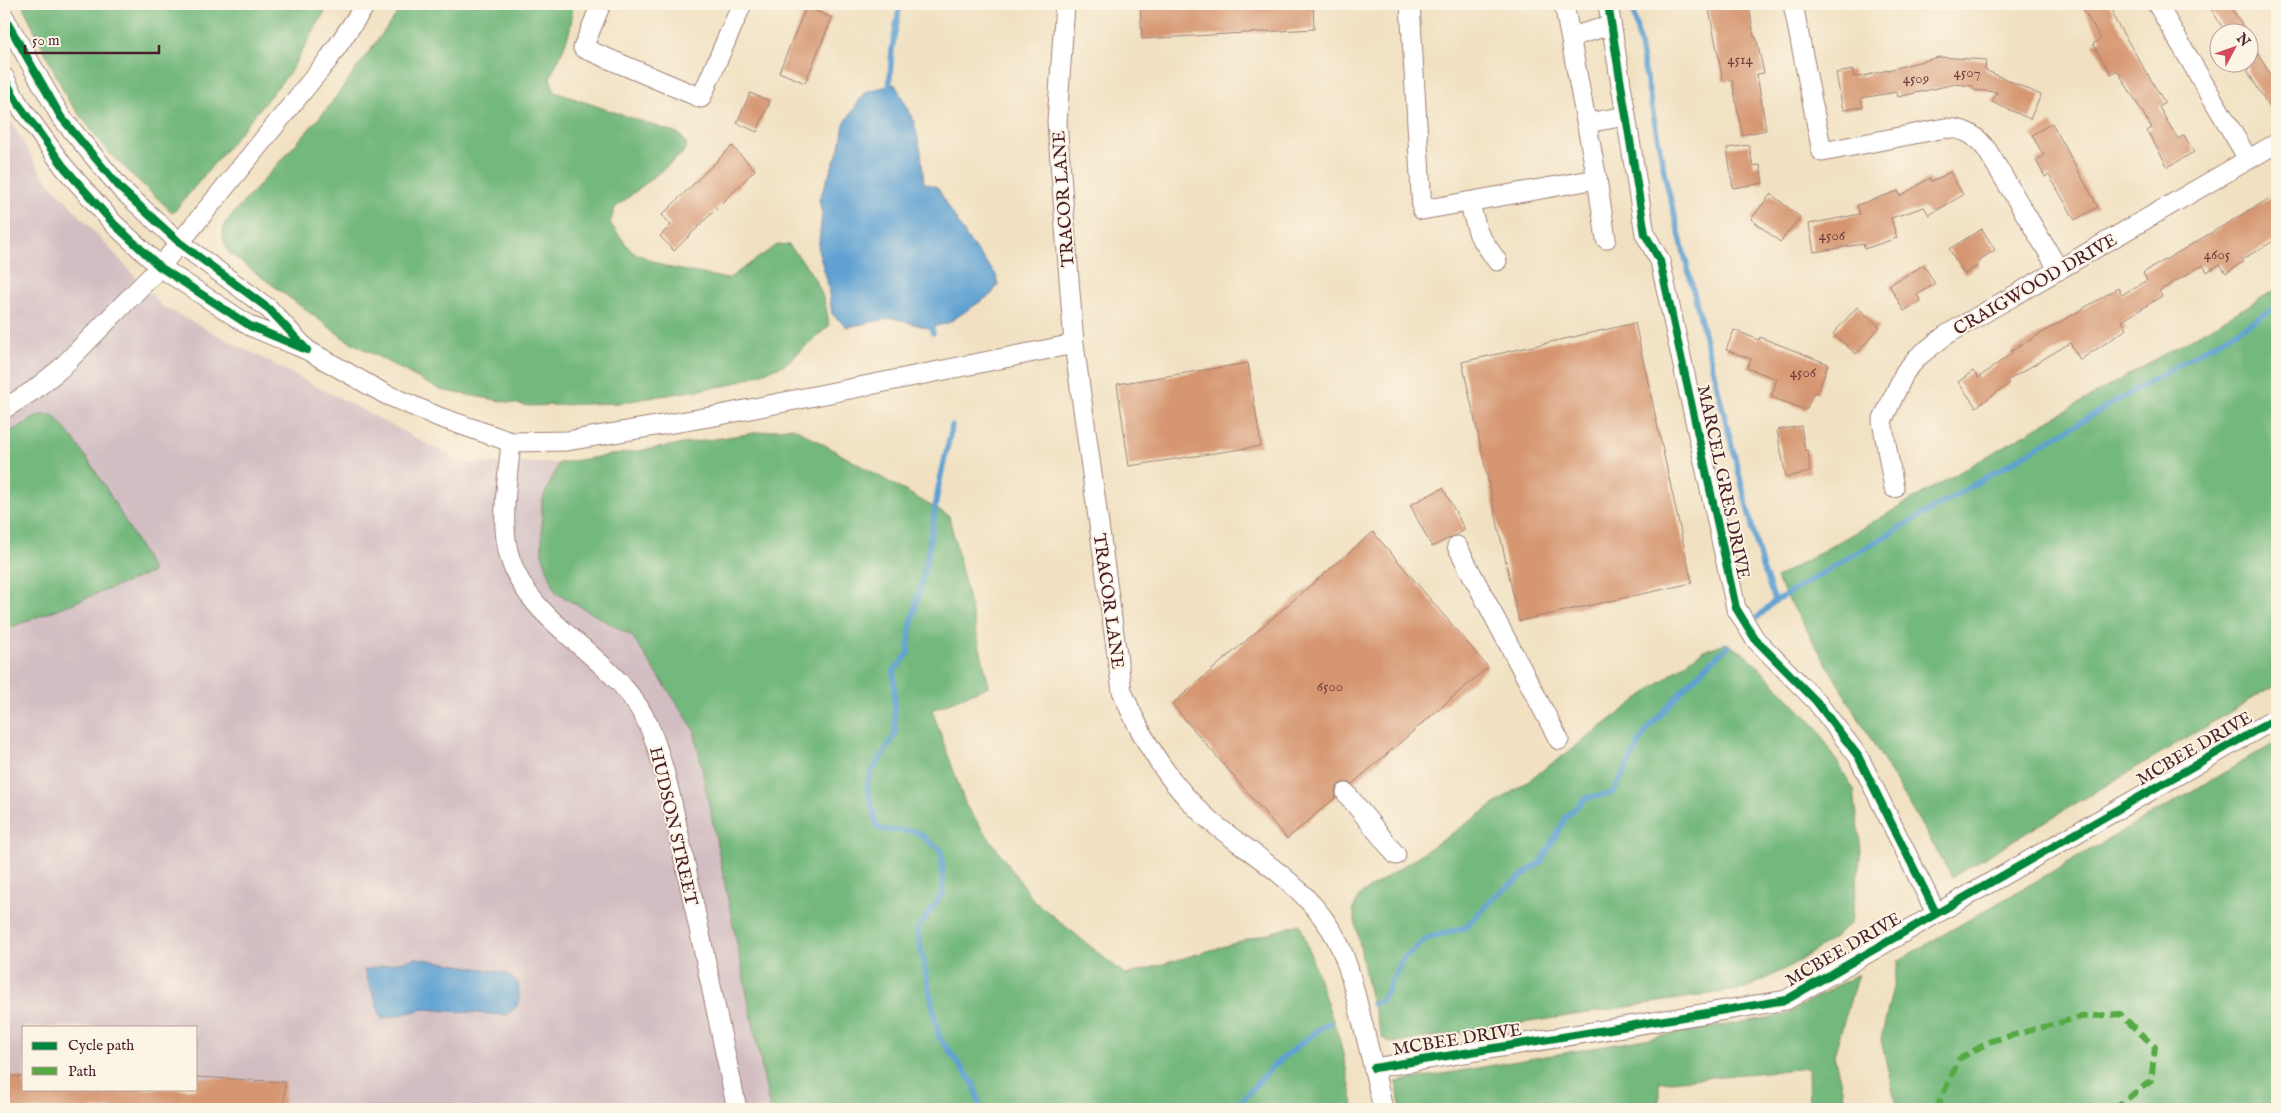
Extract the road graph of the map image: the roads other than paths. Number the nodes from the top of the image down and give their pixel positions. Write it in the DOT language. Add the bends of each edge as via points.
graph roads {
  1 [pos="366,4"];
  2 [pos="601,4"];
  3 [pos="742,4"];
  4 [pos="1065,4"];
  5 [pos="1410,4"];
  6 [pos="1564,4"];
  7 [pos="1608,4"];
  8 [pos="1794,4"];
  9 [pos="2157,4"];
  10 [pos="4,17"];
  11 [pos="1611,25"];
  12 [pos="1571,38"];
  13 [pos="4,78"];
  14 [pos="1626,116"];
  15 [pos="1587,123"];
  16 [pos="2277,143"];
  17 [pos="2248,159"];
  18 [pos="1598,179"];
  19 [pos="1469,202"];
  20 [pos="1606,239"];
  21 [pos="180,242"];
  22 [pos="1497,261"];
  23 [pos="160,267"];
  24 [pos="2059,270"];
  25 [pos="1074,344"];
  26 [pos="307,350"];
  27 [pos="4,409"];
  28 [pos="511,442"];
  29 [pos="1894,488"];
  30 [pos="1457,546"];
  31 [pos="2277,718"];
  32 [pos="1559,740"];
  33 [pos="1346,793"];
  34 [pos="1396,855"];
  35 [pos="1936,913"];
  36 [pos="1374,1068"];
  37 [pos="737,1109"];
  38 [pos="1383,1109"];
  1 -- 21 [label="street" via="328,60"];
  2 -- 3 [label="street" via="583,48 701,98"];
  4 -- 25 [label="street, TRACOR LANE" via="1057,122"];
  5 -- 19 [label="street" via="1422,210"];
  6 -- 12 [label="street"];
  7 -- 11 [label="street, MARCEL GRES DRIVE"];
  8 -- 24 [label="street" via="1822,152 1945,128 1969,132 1987,150"];
  9 -- 17 [label="street"];
  10 -- 21 [label="street" via="61,116 121,189"];
  11 -- 12 [label="street"];
  11 -- 14 [label="street, MARCEL GRES DRIVE"];
  12 -- 15 [label="street"];
  13 -- 23 [label="street" via="64,167 114,224"];
  14 -- 15 [label="street"];
  14 -- 35 [label="street, MARCEL GRES DRIVE" via="1645,234 1660,261 1736,608 1755,640 1816,701 1858,756"];
  15 -- 18 [label="street"];
  16 -- 17 [label="street, CRAIGWOOD DRIVE"];
  17 -- 24 [label="street, CRAIGWOOD DRIVE"];
  18 -- 19 [label="street"];
  18 -- 20 [label="street"];
  19 -- 22 [label="street" via="1478,235"];
  21 -- 23 [label="street"];
  21 -- 26 [label="street" via="269,310"];
  23 -- 26 [label="street" via="250,326"];
  23 -- 27 [label="street" via="60,369"];
  24 -- 29 [label="street, CRAIGWOOD DRIVE" via="1946,335 1905,372 1882,421"];
  25 -- 28 [label="street" via="715,416 567,440"];
  25 -- 36 [label="street, TRACOR LANE" via="1118,673 1131,715 1158,763 1184,796 1288,880 1309,900 1332,931 1348,966"];
  26 -- 28 [label="street" via="385,394"];
  28 -- 37 [label="street, HUDSON STREET" via="505,516 509,558 524,590 612,672 636,702 651,730 670,794"];
  30 -- 32 [label="street"];
  31 -- 35 [label="street, MCBEE DRIVE"];
  33 -- 34 [label="street"];
  35 -- 36 [label="street, MCBEE DRIVE" via="1786,1000"];
  36 -- 38 [label="street, TRACOR LANE"];
}
